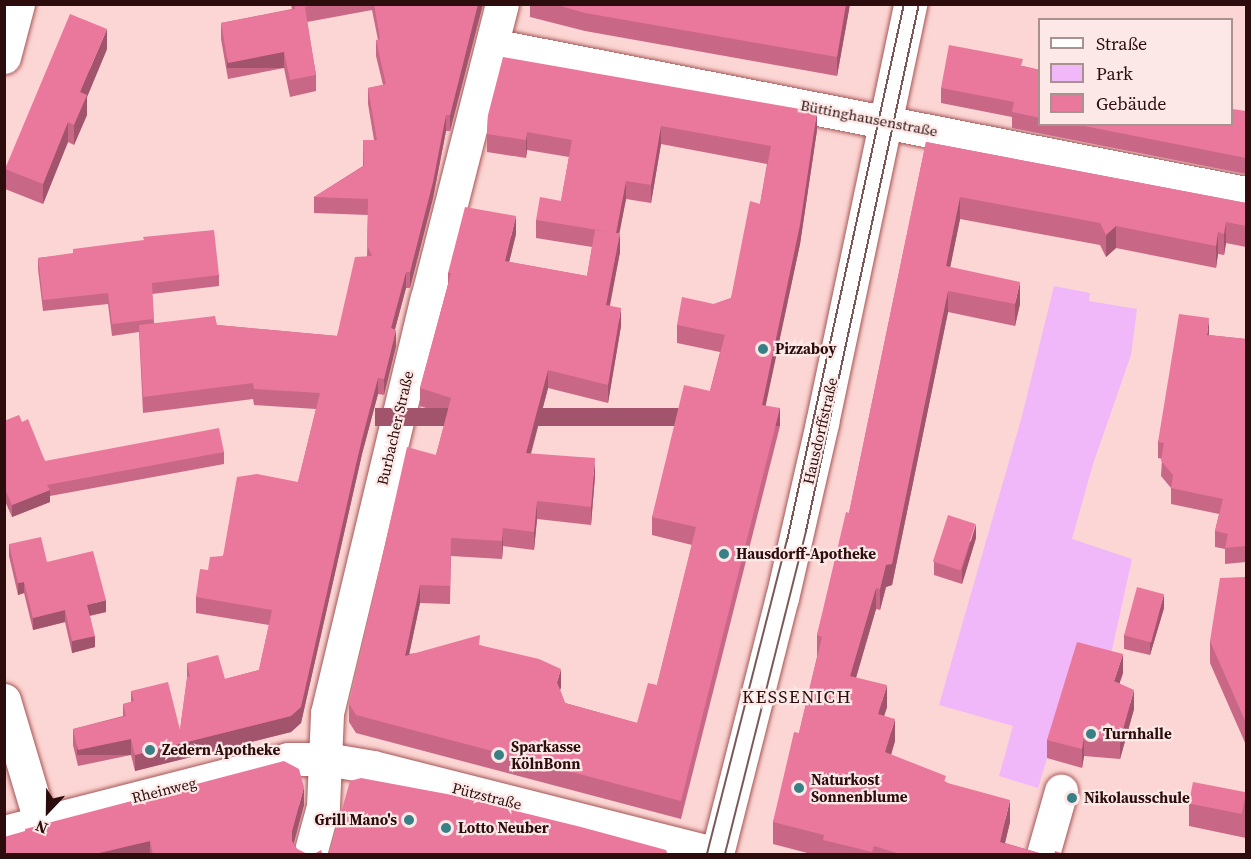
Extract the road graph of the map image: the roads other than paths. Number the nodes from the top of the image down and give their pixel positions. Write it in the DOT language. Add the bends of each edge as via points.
graph roads {
  1 [pos="18,4"];
  2 [pos="501,4"];
  3 [pos="910,4"];
  4 [pos="492,45"];
  5 [pos="4,57"];
  6 [pos="886,121"];
  7 [pos="1246,193"];
  8 [pos="4,700"];
  9 [pos="326,759"];
  10 [pos="1061,791"];
  11 [pos="40,820"];
  12 [pos="4,832"];
  13 [pos="309,855"];
  14 [pos="717,855"];
  15 [pos="1043,855"];
  1 -- 5 [label="street"];
  2 -- 4 [label="street, Burbacher Straße"];
  3 -- 6 [label="street, Hausdorffstraße"];
  4 -- 6 [label="street, Büttinghausenstraße"];
  4 -- 9 [label="street, Burbacher Straße" via="327,712"];
  6 -- 7 [label="street, Büttinghausenstraße"];
  6 -- 14 [label="street, Hausdorffstraße" via="799,524"];
  8 -- 11 [label="street"];
  9 -- 11 [label="street, Rheinweg" via="288,759"];
  9 -- 13 [label="street, Burbacher Straße" via="323,806"];
  9 -- 14 [label="street, Pützstraße" via="373,767"];
  10 -- 15 [label="street"];
  11 -- 12 [label="street, Rheinweg"];
}
